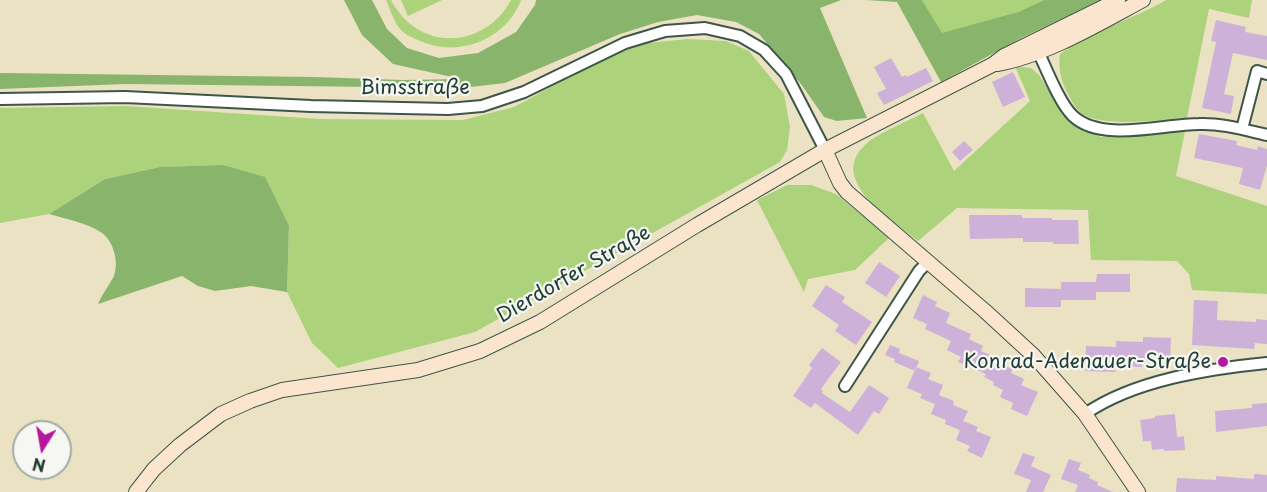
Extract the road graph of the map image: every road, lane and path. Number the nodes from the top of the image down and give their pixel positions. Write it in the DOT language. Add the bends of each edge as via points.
graph roads {
  1 [pos="1118,0"];
  2 [pos="1143,0"];
  3 [pos="1036,47"];
  4 [pos="1267,74"];
  5 [pos="0,99"];
  6 [pos="1242,129"];
  7 [pos="1267,135"];
  8 [pos="825,150"];
  9 [pos="928,262"];
  10 [pos="1267,363"];
  11 [pos="845,386"];
  12 [pos="1085,414"];
  13 [pos="136,492"];
  14 [pos="1138,492"];
  1 -- 3 [label="main road, Dierdorfer Straße"];
  2 -- 3 [label="main road, Dierdorfer Straße"];
  3 -- 6 [label="street" via="1066,108 1093,128 1200,123"];
  3 -- 8 [label="main road, Dierdorfer Straße" via="1004,56"];
  4 -- 6 [label="street" via="1257,71"];
  5 -- 8 [label="street, Bimsstraße" via="124,97 311,106 482,106 524,92 625,43 665,31 705,28 740,36 764,50 786,74"];
  6 -- 7 [label="street"];
  8 -- 9 [label="main road" via="848,192"];
  8 -- 13 [label="main road, Dierdorfer Straße" via="540,322 480,351 418,370 282,390 221,414 180,445"];
  9 -- 11 [label="street"];
  9 -- 12 [label="main road" via="1034,356"];
  10 -- 12 [label="street" via="1184,376 1126,392"];
  12 -- 14 [label="main road"];
}
